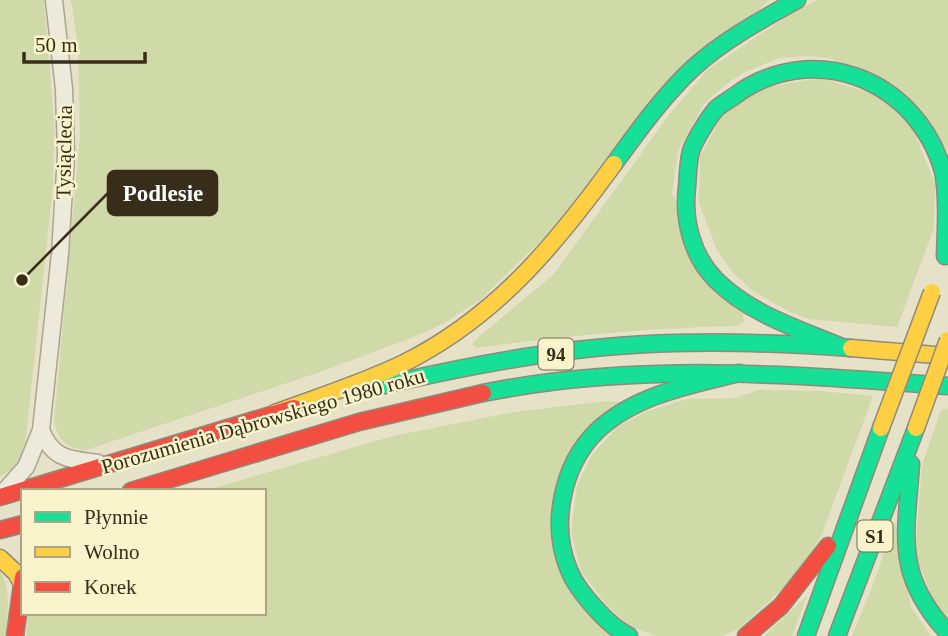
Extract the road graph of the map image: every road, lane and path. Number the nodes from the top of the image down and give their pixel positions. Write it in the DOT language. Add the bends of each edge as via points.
graph roads {
  1 [pos="54,0"];
  2 [pos="797,0"];
  3 [pos="941,269"];
  4 [pos="948,340"];
  5 [pos="842,347"];
  6 [pos="948,356"];
  7 [pos="739,373"];
  8 [pos="948,386"];
  9 [pos="275,413"];
  10 [pos="41,430"];
  11 [pos="914,432"];
  12 [pos="107,464"];
  13 [pos="23,489"];
  14 [pos="137,489"];
  15 [pos="21,490"];
  16 [pos="0,496"];
  17 [pos="850,515"];
  18 [pos="21,525"];
  19 [pos="0,530"];
  20 [pos="0,558"];
  21 [pos="21,579"];
  22 [pos="21,588"];
  23 [pos="948,634"];
  24 [pos="15,636"];
  25 [pos="629,636"];
  26 [pos="746,636"];
  27 [pos="806,636"];
  28 [pos="837,636"];
  1 -- 10 [label="street, Tysiąclecia" via="66,155"];
  2 -- 9 [label="main road" via="731,40 682,79 545,256 486,309 403,363"];
  3 -- 5 [label="main road" via="944,175 937,151 919,122 892,94 859,76 810,68 763,77 730,96 693,146 685,177 690,234 705,267 730,293 748,306"];
  3 -- 17 [label="main road, S1, bridge"];
  4 -- 11 [label="main road, S1, bridge"];
  5 -- 6 [label="main road, Porozumienia Dąbrowskiego 1980 roku / 94"];
  5 -- 9 [label="main road, Porozumienia Dąbrowskiego 1980 roku / 94" via="718,342 546,355 464,367"];
  7 -- 8 [label="main road, Porozumienia Dąbrowskiego 1980 roku / 94"];
  7 -- 14 [label="main road, Porozumienia Dąbrowskiego 1980 roku / 94" via="651,374 501,390 354,422"];
  7 -- 25 [label="main road" via="668,391 637,405 597,431 570,473 561,512 565,560 590,603"];
  9 -- 12 [label="main road, Porozumienia Dąbrowskiego 1980 roku / 94"];
  10 -- 12 [label="street" via="61,456"];
  10 -- 16 [label="street, Tysiąclecia" via="26,467"];
  11 -- 23 [label="main road" via="908,569 915,592"];
  11 -- 28 [label="main road, S1"];
  12 -- 13 [label="main road, Porozumienia Dąbrowskiego 1980 roku / 94"];
  15 -- 16 [label="main road, Porozumienia Dąbrowskiego 1980 roku / 94"];
  17 -- 26 [label="main road" via="800,586"];
  17 -- 27 [label="main road, S1"];
  18 -- 19 [label="main road"];
  20 -- 21 [label="main road"];
  22 -- 24 [label="main road"];
}
